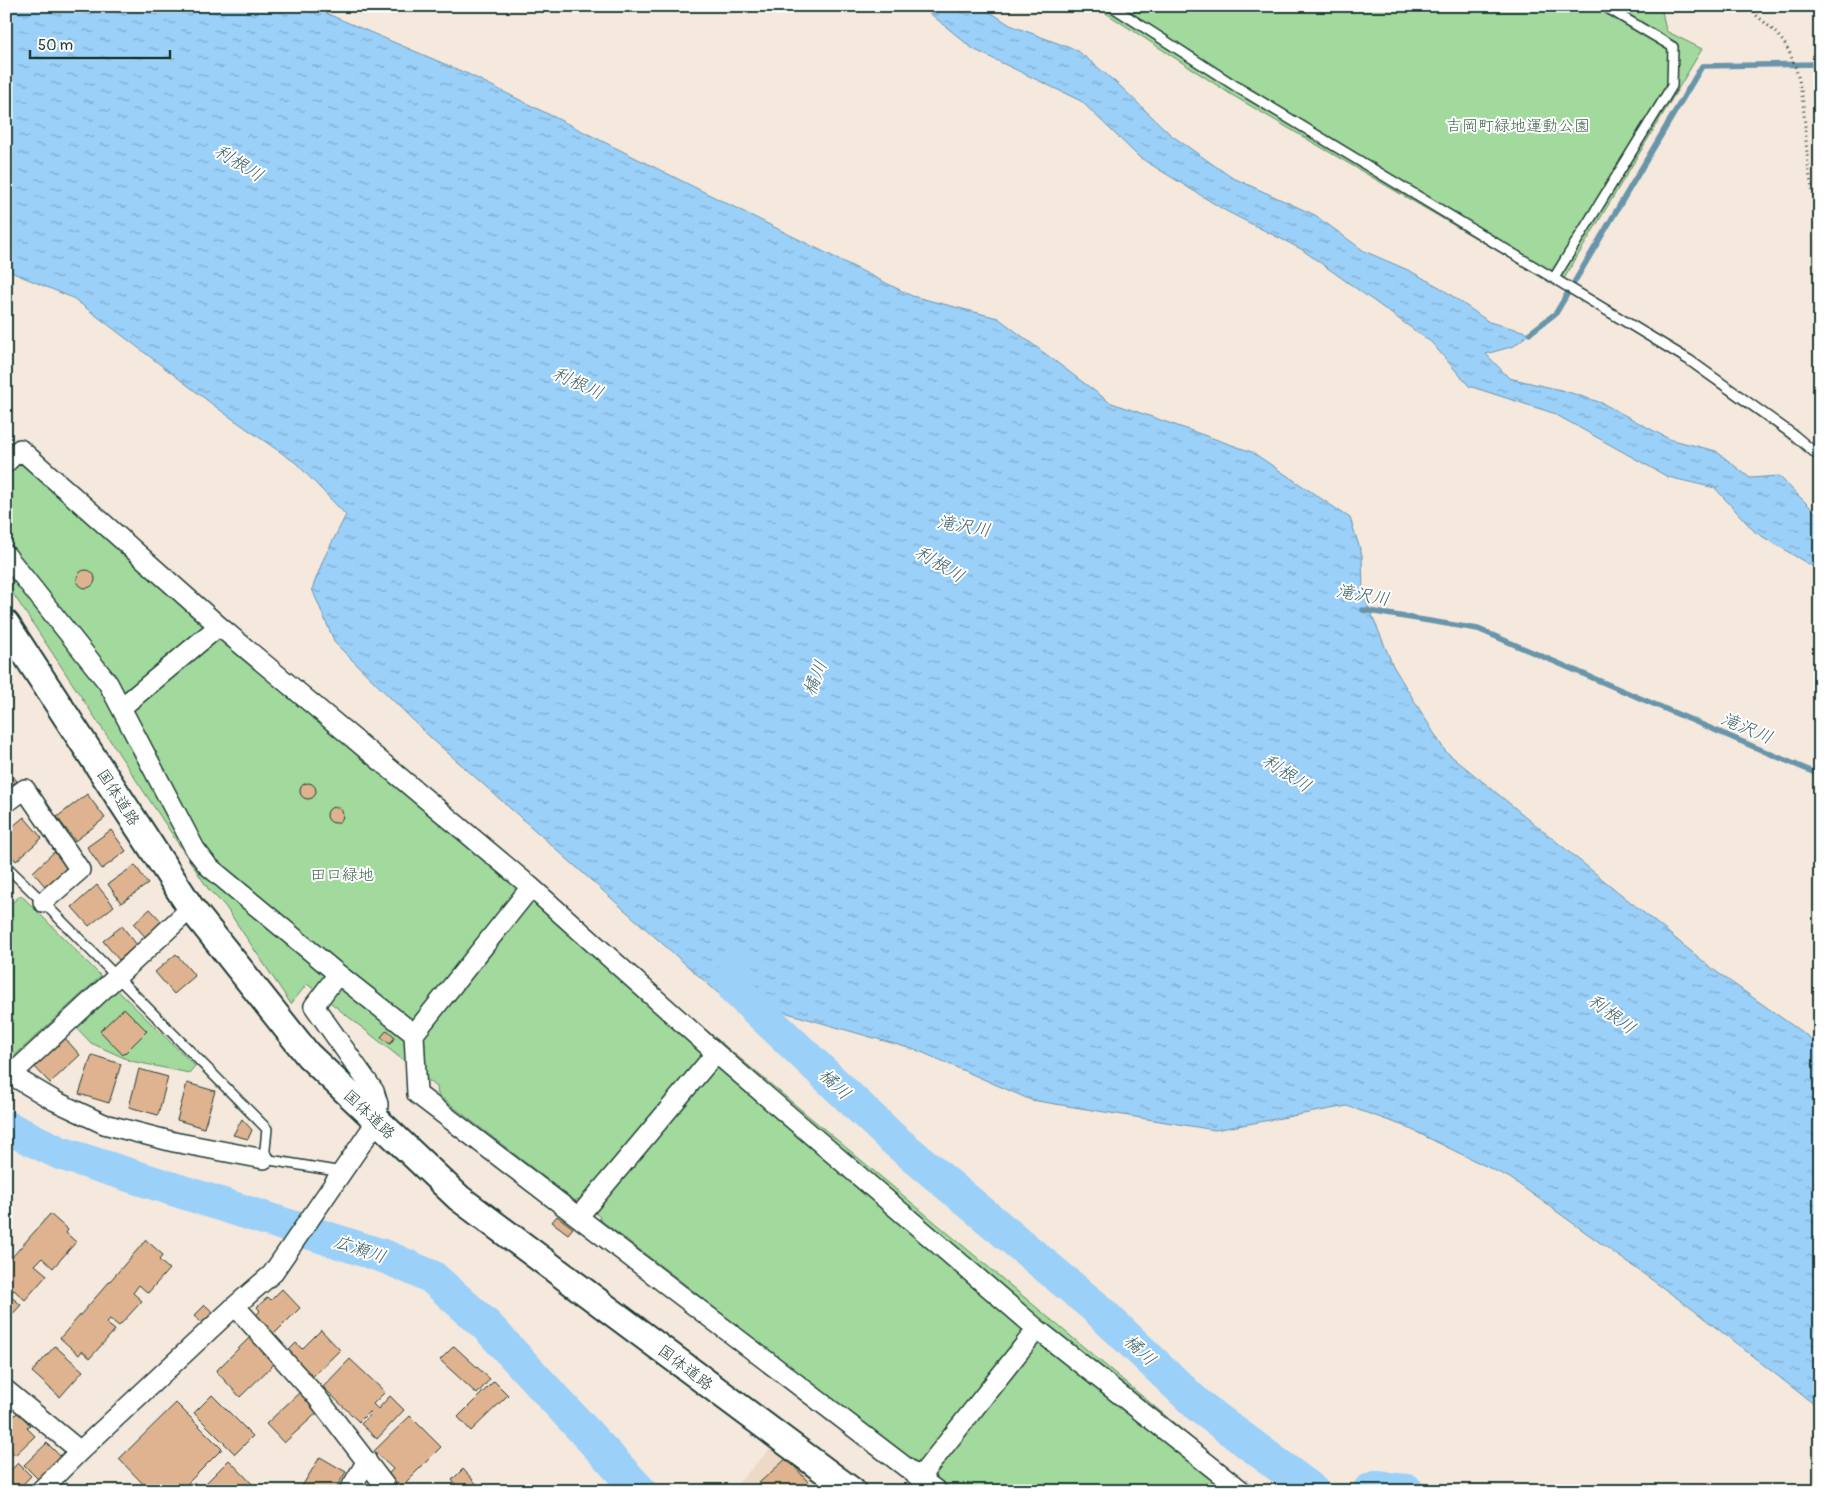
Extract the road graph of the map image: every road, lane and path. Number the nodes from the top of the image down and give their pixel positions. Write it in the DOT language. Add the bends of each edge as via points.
graph roads {
  1 [pos="1111,6"];
  2 [pos="1604,6"];
  3 [pos="1745,6"];
  4 [pos="1820,213"];
  5 [pos="1554,278"];
  6 [pos="1820,457"];
  7 [pos="6,463"];
  8 [pos="6,555"];
  9 [pos="6,624"];
  10 [pos="219,626"];
  11 [pos="122,707"];
  12 [pos="6,803"];
  13 [pos="6,866"];
  14 [pos="531,887"];
  15 [pos="44,902"];
  16 [pos="191,908"];
  17 [pos="338,974"];
  18 [pos="117,977"];
  19 [pos="414,1034"];
  20 [pos="716,1053"];
  21 [pos="8,1074"];
  22 [pos="377,1121"];
  23 [pos="264,1159"];
  24 [pos="342,1172"];
  25 [pos="579,1216"];
  26 [pos="235,1306"];
  27 [pos="1037,1329"];
  28 [pos="6,1390"];
  29 [pos="80,1451"];
  30 [pos="367,1461"];
  31 [pos="920,1477"];
  32 [pos="40,1491"];
  33 [pos="349,1491"];
  34 [pos="389,1491"];
  35 [pos="852,1491"];
  36 [pos="937,1491"];
  37 [pos="1242,1491"];
  1 -- 5 [label="lane" via="1237,87"];
  2 -- 5 [label="lane" via="1673,47 1672,86"];
  3 -- 4 [label="path" via="1785,45 1798,74 1810,186"];
  5 -- 6 [label="lane" via="1690,360"];
  7 -- 10 [label="street" via="20,449"];
  8 -- 11 [label="street" via="108,683"];
  9 -- 16 [label="street, 国体道路"];
  10 -- 11 [label="street"];
  10 -- 14 [label="street"];
  11 -- 17 [label="street" via="195,849 208,866"];
  12 -- 15 [label="street" via="25,789 80,870"];
  13 -- 15 [label="lane"];
  14 -- 19 [label="street"];
  14 -- 20 [label="street"];
  15 -- 18 [label="lane"];
  16 -- 18 [label="street"];
  16 -- 22 [label="street, 国体道路" via="308,1055"];
  17 -- 19 [label="street"];
  17 -- 22 [label="street" via="314,1006 374,1091 378,1104"];
  18 -- 21 [label="street"];
  18 -- 23 [label="lane" via="267,1129"];
  19 -- 25 [label="street" via="417,1094"];
  20 -- 25 [label="street"];
  20 -- 27 [label="street"];
  21 -- 23 [label="street" via="104,1124 174,1142"];
  22 -- 24 [label="street"];
  22 -- 35 [label="street, 国体道路" via="460,1198"];
  23 -- 24 [label="lane"];
  24 -- 26 [label="street" via="272,1274"];
  25 -- 31 [label="street"];
  26 -- 29 [label="street"];
  26 -- 30 [label="street" via="317,1397"];
  27 -- 31 [label="street"];
  27 -- 37 [label="street"];
  28 -- 29 [label="street"];
  29 -- 32 [label="street"];
  30 -- 33 [label="street"];
  30 -- 34 [label="street"];
  31 -- 36 [label="street"];
}
